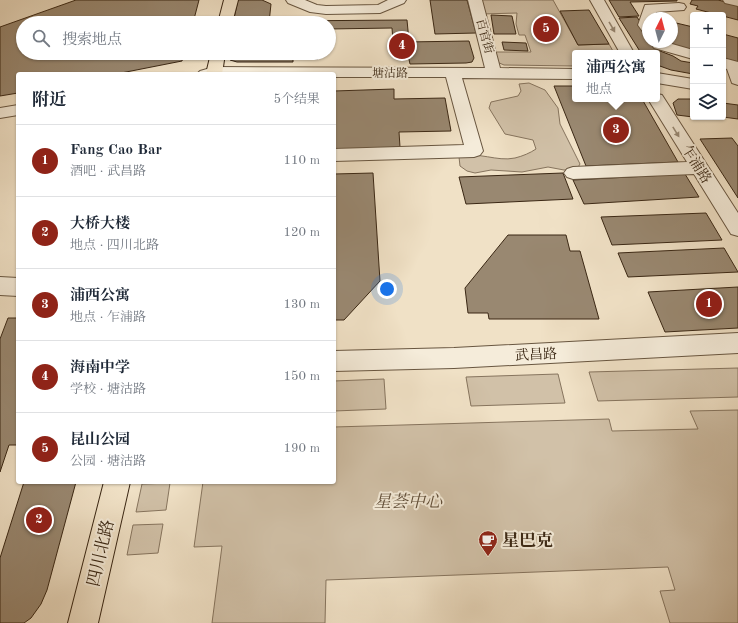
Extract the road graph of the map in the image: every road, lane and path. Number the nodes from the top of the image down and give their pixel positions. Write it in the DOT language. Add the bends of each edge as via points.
graph roads {
  1 [pos="231,0"];
  2 [pos="293,0"];
  3 [pos="399,0"];
  4 [pos="475,0"];
  5 [pos="596,0"];
  6 [pos="730,0"];
  7 [pos="738,2"];
  8 [pos="679,7"];
  9 [pos="649,12"];
  10 [pos="227,16"];
  11 [pos="669,48"];
  12 [pos="626,50"];
  13 [pos="690,54"];
  14 [pos="216,60"];
  15 [pos="212,72"];
  16 [pos="336,73"];
  17 [pos="453,73"];
  18 [pos="494,73"];
  19 [pos="572,74"];
  20 [pos="660,78"];
  21 [pos="690,84"];
  22 [pos="726,89"];
  23 [pos="738,91"];
  24 [pos="658,102"];
  25 [pos="16,110"];
  26 [pos="0,114"];
  27 [pos="336,155"];
  28 [pos="699,168"];
  29 [pos="573,173"];
  30 [pos="738,229"];
  31 [pos="0,286"];
  32 [pos="16,286"];
  33 [pos="738,343"];
  34 [pos="336,361"];
  35 [pos="117,484"];
  36 [pos="84,623"];
  1 -- 10 [label="main road"];
  2 -- 3 [label="street" via="315,10 380,9"];
  4 -- 18 [label="street, 百官街"];
  5 -- 12 [label="street, one-way"];
  6 -- 7 [label="street"];
  8 -- 9 [label="street" via="650,8"];
  11 -- 13 [label="street"];
  14 -- 15 [label="main road"];
  16 -- 17 [label="street, 塘沽路"];
  17 -- 18 [label="street, 塘沽路"];
  17 -- 27 [label="street" via="474,151"];
  18 -- 19 [label="street, 塘沽路"];
  20 -- 21 [label="street"];
  22 -- 23 [label="street"];
  24 -- 28 [label="street, 乍浦路, one-way"];
  25 -- 26 [label="street"];
  28 -- 29 [label="street"];
  28 -- 30 [label="street, 乍浦路"];
  31 -- 32 [label="street"];
  33 -- 34 [label="street, 武昌路" via="454,358"];
  35 -- 36 [label="main road, 四川北路"];
}
